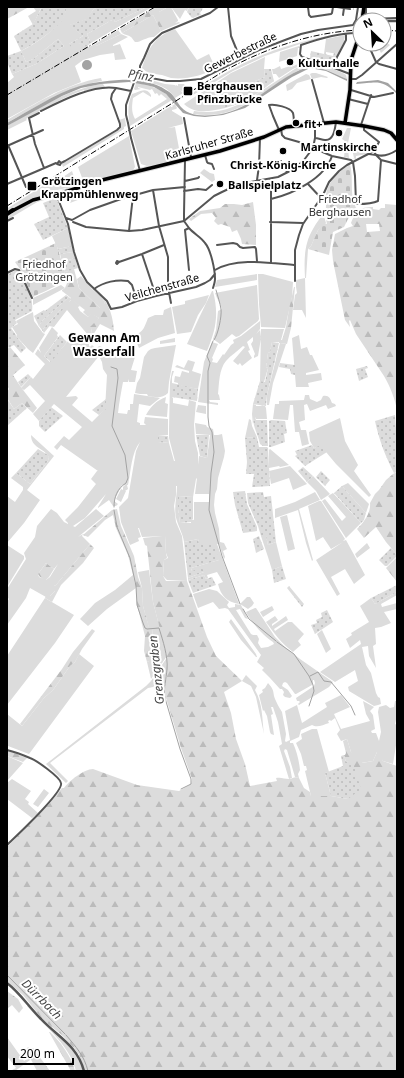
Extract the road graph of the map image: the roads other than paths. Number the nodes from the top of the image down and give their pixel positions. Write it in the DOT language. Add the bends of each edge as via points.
graph roads {
  1 [pos="218,7"];
  2 [pos="228,7"];
  3 [pos="308,7"];
  4 [pos="333,7"];
  5 [pos="337,7"];
  6 [pos="344,8"];
  7 [pos="354,9"];
  8 [pos="343,15"];
  9 [pos="346,34"];
  10 [pos="352,34"];
  11 [pos="397,44"];
  12 [pos="353,52"];
  13 [pos="372,52"];
  14 [pos="240,58"];
  15 [pos="376,62"];
  16 [pos="333,68"];
  17 [pos="397,69"];
  18 [pos="140,72"];
  19 [pos="350,77"];
  20 [pos="312,80"];
  21 [pos="116,88"];
  22 [pos="350,90"];
  23 [pos="131,91"];
  24 [pos="393,94"];
  25 [pos="371,96"];
  26 [pos="348,99"];
  27 [pos="368,104"];
  28 [pos="184,118"];
  29 [pos="336,122"];
  30 [pos="324,123"];
  31 [pos="345,123"];
  32 [pos="315,124"];
  33 [pos="294,126"];
  34 [pos="362,126"];
  35 [pos="280,129"];
  36 [pos="43,130"];
  37 [pos="32,135"];
  38 [pos="396,137"];
  39 [pos="260,138"];
  40 [pos="315,138"];
  41 [pos="8,145"];
  42 [pos="313,148"];
  43 [pos="397,150"];
  44 [pos="374,151"];
  45 [pos="369,154"];
  46 [pos="206,155"];
  47 [pos="376,155"];
  48 [pos="332,156"];
  49 [pos="191,158"];
  50 [pos="186,160"];
  51 [pos="381,160"];
  52 [pos="281,161"];
  53 [pos="352,162"];
  54 [pos="56,163"];
  55 [pos="61,163"];
  56 [pos="397,164"];
  57 [pos="44,168"];
  58 [pos="214,169"];
  59 [pos="140,171"];
  60 [pos="287,172"];
  61 [pos="22,177"];
  62 [pos="199,177"];
  63 [pos="270,179"];
  64 [pos="257,180"];
  65 [pos="185,181"];
  66 [pos="7,184"];
  67 [pos="308,184"];
  68 [pos="212,185"];
  69 [pos="26,187"];
  70 [pos="185,187"];
  71 [pos="154,190"];
  72 [pos="184,191"];
  73 [pos="56,194"];
  74 [pos="133,196"];
  75 [pos="321,198"];
  76 [pos="271,199"];
  77 [pos="13,210"];
  78 [pos="7,214"];
  79 [pos="13,218"];
  80 [pos="66,218"];
  81 [pos="7,221"];
  82 [pos="73,221"];
  83 [pos="184,221"];
  84 [pos="270,222"];
  85 [pos="68,224"];
  86 [pos="303,224"];
  87 [pos="159,226"];
  88 [pos="184,227"];
  89 [pos="189,228"];
  90 [pos="184,230"];
  91 [pos="129,231"];
  92 [pos="164,245"];
  93 [pos="217,245"];
  94 [pos="142,254"];
  95 [pos="119,262"];
  96 [pos="257,262"];
  97 [pos="271,263"];
  98 [pos="295,265"];
  99 [pos="189,270"];
  100 [pos="215,270"];
  101 [pos="7,273"];
  102 [pos="215,274"];
  103 [pos="210,280"];
  104 [pos="295,282"];
  105 [pos="214,285"];
  106 [pos="213,288"];
  107 [pos="94,289"];
  108 [pos="169,293"];
  109 [pos="156,296"];
  110 [pos="32,298"];
  111 [pos="137,301"];
  112 [pos="171,303"];
  113 [pos="7,750"];
  114 [pos="7,846"];
  115 [pos="7,983"];
  116 [pos="84,1071"];
  1 -- 18 [label="street" via="210,13 162,33 148,47"];
  2 -- 14 [label="street" via="232,40"];
  3 -- 4 [label="street" via="311,17 331,14"];
  5 -- 6 [label="street"];
  6 -- 7 [label="street"];
  6 -- 8 [label="street"];
  7 -- 14 [label="street, Gewerbestraße" via="356,20 353,25 301,34"];
  9 -- 10 [label="street"];
  9 -- 16 [label="street"];
  9 -- 16 [label="street" via="301,45 302,57"];
  11 -- 15 [label="street"];
  12 -- 19 [label="main road"];
  13 -- 15 [label="street"];
  14 -- 18 [label="street, Gewerbestraße" via="205,78 193,80 157,79"];
  15 -- 17 [label="street"];
  15 -- 19 [label="street" via="362,75 355,79"];
  16 -- 19 [label="street"];
  18 -- 23 [label="street"];
  19 -- 22 [label="main road"];
  20 -- 30 [label="street"];
  21 -- 23 [label="street"];
  21 -- 37 [label="street" via="85,92 29,118"];
  21 -- 55 [label="street" via="111,99 120,127"];
  22 -- 25 [label="street"];
  22 -- 26 [label="main road"];
  23 -- 59 [label="street, bridge" via="126,105 126,115"];
  24 -- 25 [label="street"];
  25 -- 27 [label="street"];
  26 -- 27 [label="street"];
  26 -- 31 [label="main road"];
  27 -- 34 [label="street"];
  28 -- 49 [label="street"];
  29 -- 30 [label="main road, Karlsruher Straße"];
  29 -- 31 [label="main road, Karlsruher Straße"];
  29 -- 40 [label="street" via="334,133 329,139"];
  30 -- 32 [label="main road, Karlsruher Straße"];
  31 -- 34 [label="main road, Karlsruher Straße"];
  32 -- 33 [label="main road, Karlsruher Straße"];
  32 -- 40 [label="street"];
  33 -- 35 [label="main road, Karlsruher Straße"];
  33 -- 35 [label="street" via="290,110 269,104"];
  34 -- 38 [label="main road, Karlsruher Straße" via="384,130"];
  34 -- 44 [label="street" via="379,142"];
  35 -- 39 [label="main road, Karlsruher Straße"];
  35 -- 42 [label="street" via="285,138"];
  36 -- 37 [label="street"];
  37 -- 41 [label="street"];
  37 -- 57 [label="street"];
  39 -- 46 [label="main road, Karlsruher Straße"];
  39 -- 64 [label="street"];
  40 -- 42 [label="street"];
  41 -- 61 [label="street"];
  42 -- 48 [label="street"];
  42 -- 60 [label="street" via="304,160"];
  43 -- 47 [label="street" via="387,155"];
  44 -- 45 [label="street"];
  44 -- 47 [label="street"];
  45 -- 47 [label="street"];
  45 -- 53 [label="street"];
  46 -- 49 [label="main road, Karlsruher Straße"];
  46 -- 58 [label="street" via="208,164 212,164"];
  47 -- 51 [label="street"];
  48 -- 53 [label="street"];
  48 -- 67 [label="street" via="325,168"];
  49 -- 50 [label="main road, Karlsruher Straße"];
  50 -- 59 [label="main road, Karlsruher Straße"];
  50 -- 65 [label="street"];
  51 -- 53 [label="street" via="378,201 372,203 356,203"];
  51 -- 56 [label="street"];
  52 -- 60 [label="street"];
  53 -- 75 [label="street" via="333,177"];
  54 -- 57 [label="street"];
  57 -- 61 [label="street"];
  59 -- 73 [label="main road, Karlsruher Straße"];
  60 -- 63 [label="street"];
  61 -- 66 [label="street"];
  61 -- 69 [label="street"];
  62 -- 65 [label="street"];
  63 -- 64 [label="street"];
  63 -- 76 [label="street"];
  64 -- 83 [label="street" via="239,184 219,193"];
  65 -- 70 [label="street"];
  67 -- 75 [label="street"];
  67 -- 76 [label="street" via="288,195"];
  68 -- 72 [label="street" via="206,190"];
  70 -- 71 [label="street"];
  70 -- 72 [label="street"];
  71 -- 74 [label="street"];
  71 -- 87 [label="street"];
  72 -- 83 [label="street"];
  73 -- 77 [label="main road, Karlsruher Straße" via="30,201"];
  73 -- 80 [label="street"];
  74 -- 82 [label="street" via="102,205 77,216"];
  74 -- 91 [label="street"];
  75 -- 86 [label="street"];
  76 -- 84 [label="street"];
  77 -- 78 [label="highway"];
  79 -- 81 [label="street"];
  80 -- 82 [label="street"];
  80 -- 85 [label="street"];
  82 -- 85 [label="street"];
  82 -- 91 [label="street" via="86,227"];
  83 -- 87 [label="street"];
  83 -- 89 [label="street"];
  84 -- 86 [label="street"];
  84 -- 97 [label="street"];
  85 -- 107 [label="street" via="78,266"];
  86 -- 98 [label="street" via="295,250"];
  87 -- 91 [label="street"];
  87 -- 92 [label="street"];
  88 -- 90 [label="street"];
  89 -- 90 [label="street"];
  89 -- 100 [label="street" via="207,245"];
  90 -- 99 [label="street"];
  92 -- 94 [label="street"];
  92 -- 108 [label="street" via="168,257"];
  93 -- 96 [label="street" via="233,243 243,248 254,247"];
  94 -- 95 [label="street"];
  94 -- 109 [label="street"];
  96 -- 97 [label="street"];
  96 -- 100 [label="street" via="225,265"];
  97 -- 98 [label="street"];
  98 -- 104 [label="street"];
  100 -- 102 [label="street"];
  101 -- 110 [label="street" via="19,270"];
  102 -- 103 [label="street, Veilchenstraße"];
  102 -- 105 [label="street"];
  103 -- 105 [label="street"];
  103 -- 108 [label="street, Veilchenstraße" via="196,287"];
  105 -- 106 [label="street"];
  107 -- 111 [label="street, Veilchenstraße" via="107,301 111,309"];
  107 -- 111 [label="street" via="108,282 128,281 132,285"];
  108 -- 109 [label="street, Veilchenstraße"];
  108 -- 112 [label="street"];
  109 -- 111 [label="street, Veilchenstraße"];
  113 -- 114 [label="street" via="32,758 53,773 62,784 53,799"];
  115 -- 116 [label="street" via="70,1045"];
}
